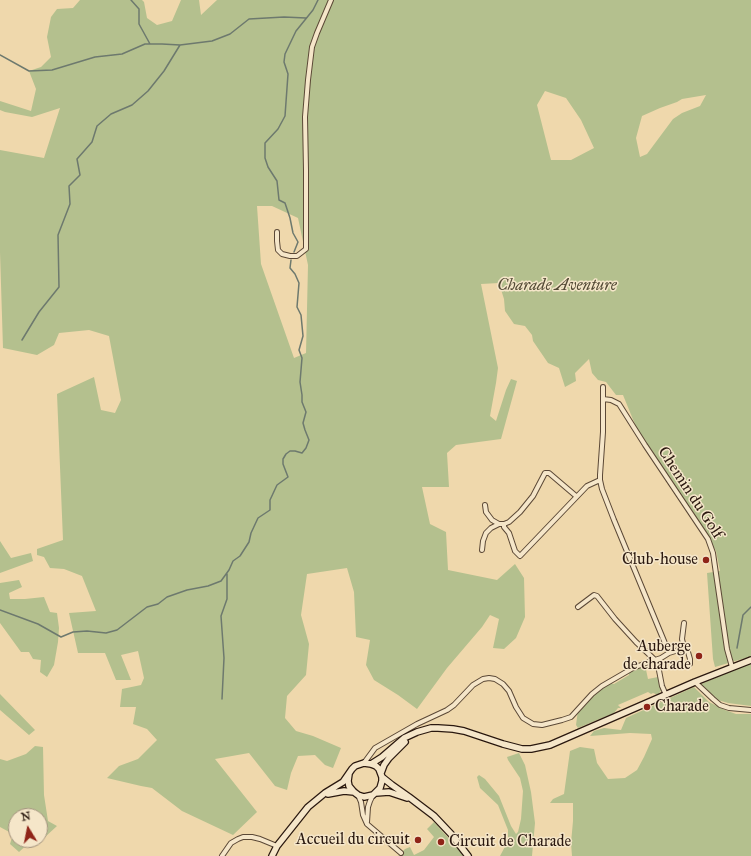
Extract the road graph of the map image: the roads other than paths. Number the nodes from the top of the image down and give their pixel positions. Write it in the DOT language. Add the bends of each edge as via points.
graph roads {
  1 [pos="331,0"];
  2 [pos="277,232"];
  3 [pos="602,387"];
  4 [pos="603,399"];
  5 [pos="600,480"];
  6 [pos="576,496"];
  7 [pos="485,505"];
  8 [pos="501,524"];
  9 [pos="482,550"];
  10 [pos="578,607"];
  11 [pos="684,623"];
  12 [pos="684,648"];
  13 [pos="669,653"];
  14 [pos="656,660"];
  15 [pos="751,660"];
  16 [pos="689,664"];
  17 [pos="732,667"];
  18 [pos="695,682"];
  19 [pos="666,695"];
  20 [pos="751,710"];
  21 [pos="410,736"];
  22 [pos="364,763"];
  23 [pos="371,764"];
  24 [pos="349,774"];
  25 [pos="382,775"];
  26 [pos="356,794"];
  27 [pos="374,794"];
  28 [pos="318,798"];
  29 [pos="420,805"];
  30 [pos="367,824"];
  31 [pos="277,846"];
  32 [pos="401,853"];
  33 [pos="222,856"];
  34 [pos="272,856"];
  35 [pos="468,856"];
  1 -- 2 [label="street" via="312,47 308,80 305,117 306,249 297,256 282,254 278,250"];
  3 -- 4 [label="street"];
  4 -- 5 [label="street"];
  4 -- 17 [label="street, Chemin du Golf" via="619,404 708,539 713,553 721,616"];
  5 -- 6 [label="street" via="587,486"];
  5 -- 13 [label="street"];
  6 -- 8 [label="street" via="549,473 545,473 533,496 520,512 509,522"];
  6 -- 8 [label="street" via="520,556 515,551 509,533"];
  7 -- 8 [label="street" via="486,512 492,520"];
  8 -- 9 [label="street" via="486,533"];
  10 -- 14 [label="street" via="594,595 597,596 615,620"];
  11 -- 12 [label="street"];
  12 -- 13 [label="street"];
  12 -- 16 [label="street" via="688,652"];
  13 -- 14 [label="street"];
  14 -- 19 [label="street"];
  14 -- 22 [label="street" via="633,668 602,686 571,717 542,725 533,724 522,718 503,684 495,679 483,679 473,684 454,705 374,749"];
  15 -- 17 [label="street"];
  17 -- 18 [label="street"];
  18 -- 19 [label="street"];
  18 -- 20 [label="street" via="720,704 729,708"];
  19 -- 21 [label="street" via="556,743 531,749 522,749 453,729 431,728"];
  21 -- 23 [label="street"];
  21 -- 25 [label="street" via="389,758"];
  22 -- 23 [label="street"];
  22 -- 24 [label="street" via="355,766"];
  23 -- 25 [label="street" via="379,769"];
  24 -- 26 [label="street" via="349,786"];
  24 -- 28 [label="street" via="343,782"];
  25 -- 27 [label="street" via="380,788"];
  25 -- 29 [label="street"];
  26 -- 27 [label="street" via="364,797"];
  26 -- 28 [label="street" via="333,792"];
  26 -- 30 [label="street"];
  27 -- 29 [label="street" via="393,793"];
  27 -- 30 [label="street" via="368,807"];
  28 -- 31 [label="street"];
  29 -- 35 [label="street" via="443,826"];
  30 -- 32 [label="street"];
  31 -- 33 [label="street" via="252,837 241,838 231,843"];
  31 -- 34 [label="street"];
}
